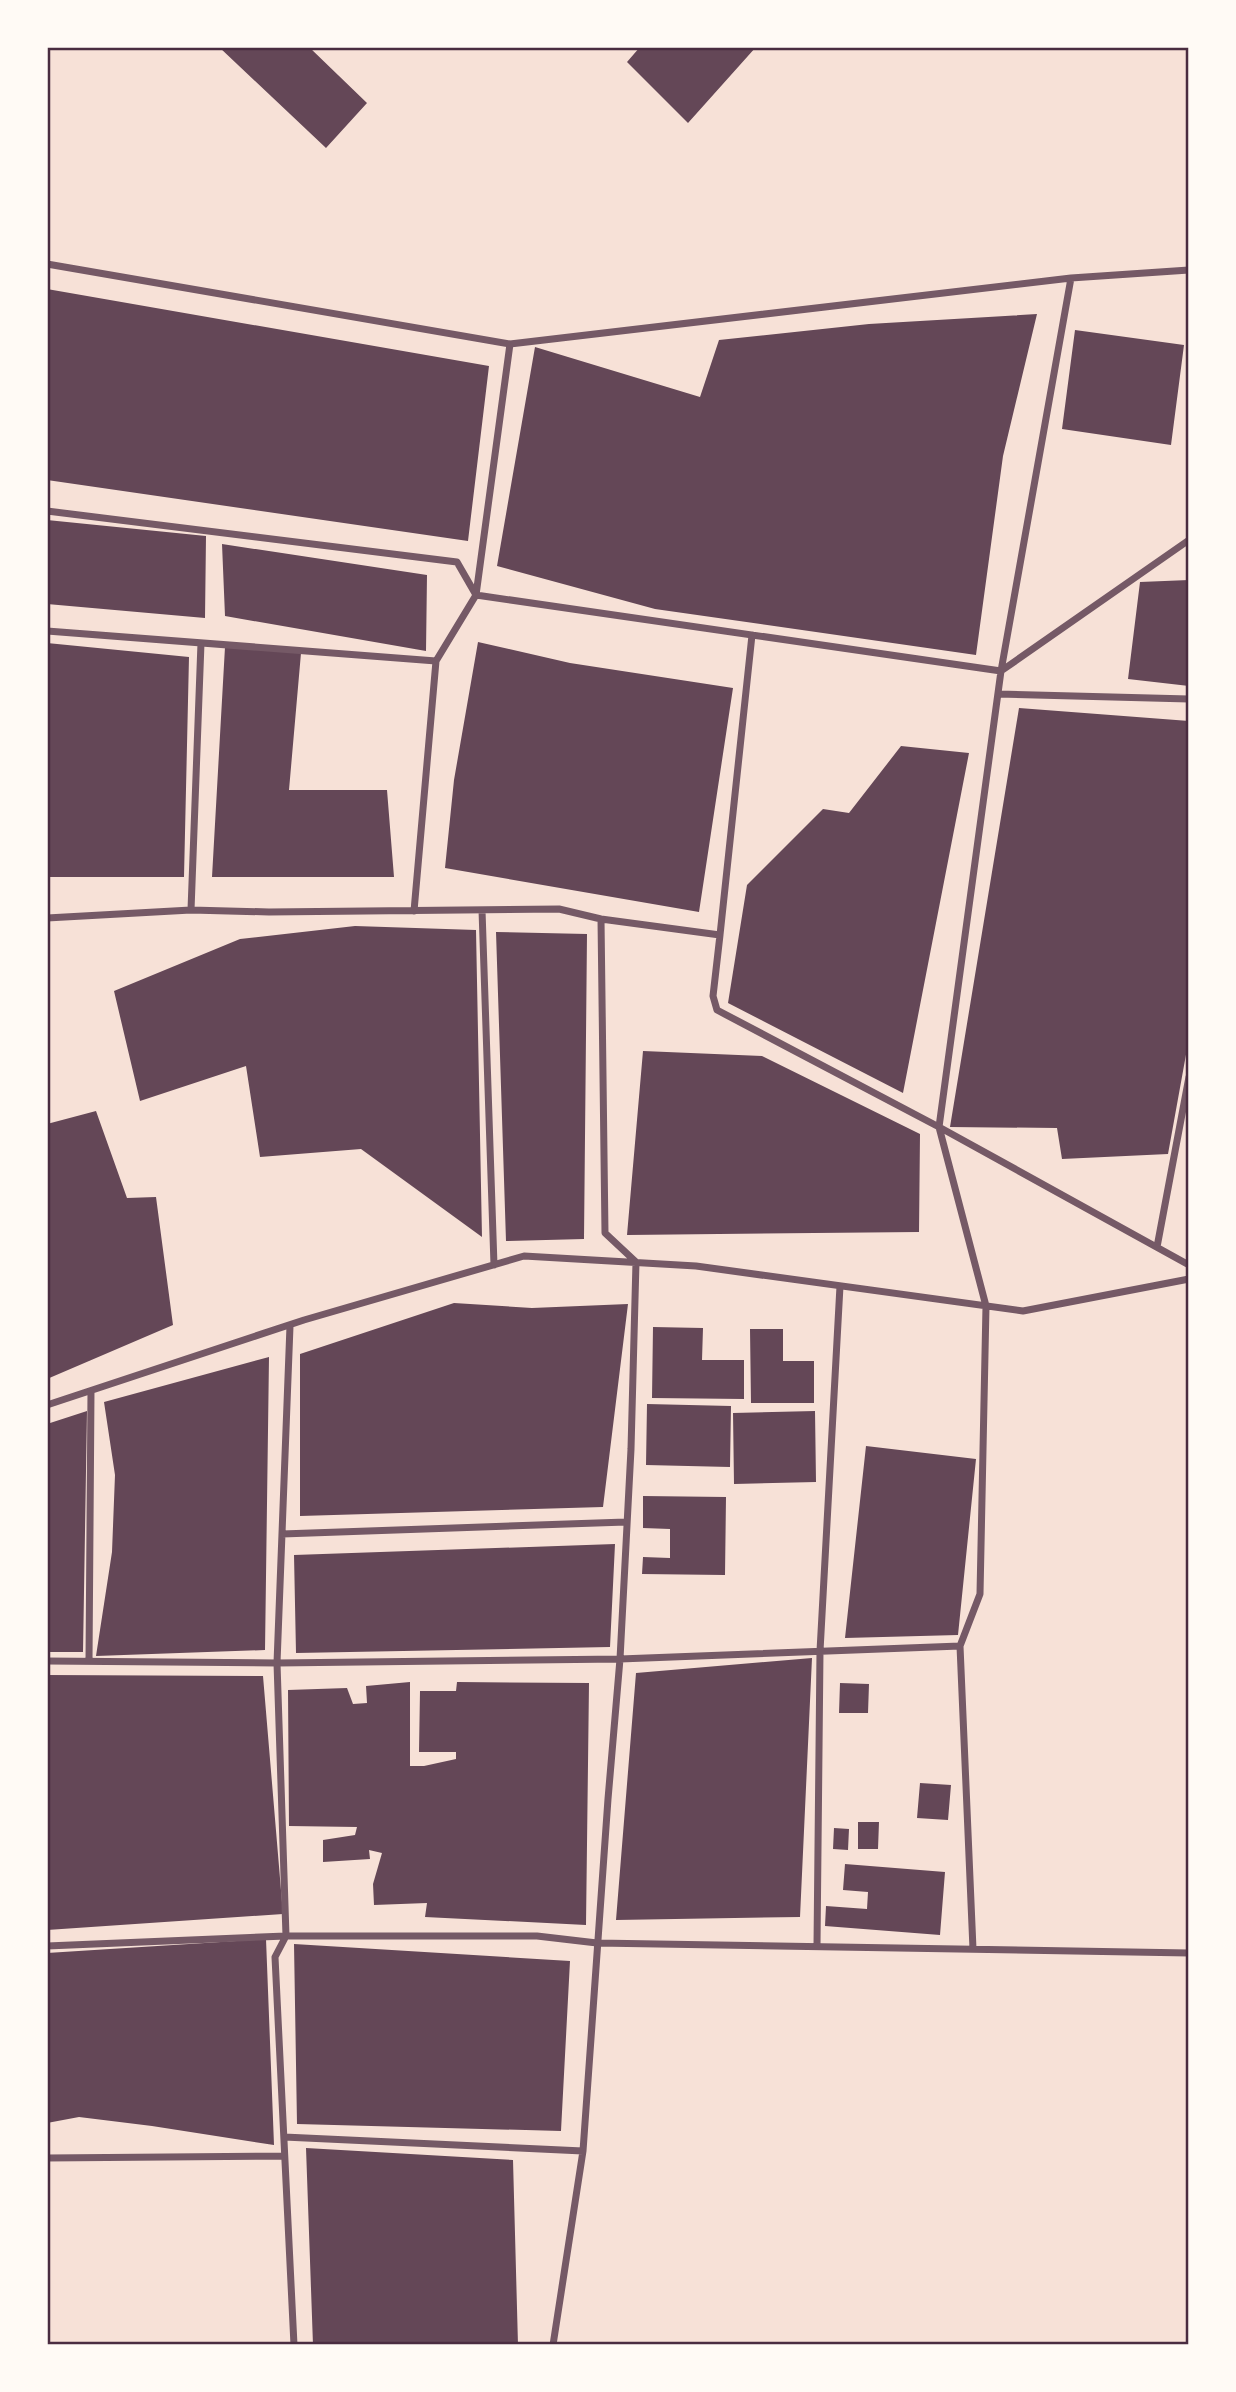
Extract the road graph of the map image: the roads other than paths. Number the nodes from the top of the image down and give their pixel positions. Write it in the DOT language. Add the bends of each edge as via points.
graph roads {
  1 [pos="47,264"];
  2 [pos="1189,270"];
  3 [pos="1071,278"];
  4 [pos="510,344"];
  5 [pos="47,511"];
  6 [pos="1189,540"];
  7 [pos="476,595"];
  8 [pos="47,631"];
  9 [pos="752,635"];
  10 [pos="201,643"];
  11 [pos="436,661"];
  12 [pos="1001,671"];
  13 [pos="998,694"];
  14 [pos="1189,699"];
  15 [pos="191,910"];
  16 [pos="482,910"];
  17 [pos="414,911"];
  18 [pos="47,918"];
  19 [pos="601,919"];
  20 [pos="720,935"];
  21 [pos="1189,1077"];
  22 [pos="939,1127"];
  23 [pos="1157,1247"];
  24 [pos="636,1262"];
  25 [pos="495,1265"];
  26 [pos="1189,1265"];
  27 [pos="1189,1279"];
  28 [pos="840,1286"];
  29 [pos="986,1306"];
  30 [pos="290,1326"];
  31 [pos="91,1391"];
  32 [pos="47,1405"];
  33 [pos="626,1522"];
  34 [pos="282,1534"];
  35 [pos="960,1646"];
  36 [pos="820,1651"];
  37 [pos="620,1659"];
  38 [pos="47,1661"];
  39 [pos="89,1661"];
  40 [pos="277,1663"];
  41 [pos="286,1936"];
  42 [pos="597,1943"];
  43 [pos="817,1946"];
  44 [pos="47,1947"];
  45 [pos="973,1949"];
  46 [pos="1189,1953"];
  47 [pos="284,2137"];
  48 [pos="583,2151"];
  49 [pos="285,2156"];
  50 [pos="47,2158"];
  51 [pos="294,2345"];
  52 [pos="553,2345"];
  1 -- 4 [label="street"];
  2 -- 3 [label="street"];
  3 -- 4 [label="street"];
  3 -- 12 [label="street"];
  4 -- 7 [label="street"];
  5 -- 7 [label="street" via="457,562"];
  6 -- 12 [label="street"];
  7 -- 9 [label="street"];
  7 -- 11 [label="street"];
  8 -- 10 [label="street"];
  9 -- 12 [label="street"];
  9 -- 20 [label="street"];
  10 -- 11 [label="street"];
  10 -- 15 [label="street"];
  11 -- 17 [label="street"];
  12 -- 13 [label="street"];
  13 -- 14 [label="street"];
  13 -- 22 [label="street"];
  15 -- 17 [label="street"];
  15 -- 18 [label="street"];
  16 -- 17 [label="street"];
  16 -- 19 [label="street" via="559,909"];
  16 -- 25 [label="street"];
  19 -- 20 [label="street"];
  19 -- 24 [label="street" via="605,1233"];
  20 -- 22 [label="street" via="713,996 717,1010"];
  21 -- 23 [label="street"];
  22 -- 23 [label="street"];
  22 -- 29 [label="street"];
  23 -- 26 [label="street"];
  24 -- 25 [label="street" via="524,1256"];
  24 -- 28 [label="street"];
  24 -- 33 [label="street"];
  25 -- 30 [label="street"];
  27 -- 29 [label="street" via="1023,1311"];
  28 -- 29 [label="street"];
  28 -- 36 [label="street"];
  29 -- 35 [label="street" via="980,1594"];
  30 -- 31 [label="street"];
  30 -- 34 [label="street"];
  31 -- 32 [label="street"];
  31 -- 39 [label="street"];
  33 -- 34 [label="street"];
  33 -- 37 [label="street"];
  34 -- 40 [label="street"];
  35 -- 36 [label="street"];
  35 -- 45 [label="street"];
  36 -- 37 [label="street"];
  36 -- 43 [label="street"];
  37 -- 40 [label="street"];
  37 -- 42 [label="street"];
  38 -- 39 [label="street"];
  39 -- 40 [label="street"];
  40 -- 41 [label="street"];
  41 -- 42 [label="street" via="537,1936"];
  41 -- 44 [label="street"];
  41 -- 47 [label="street" via="275,1957"];
  42 -- 43 [label="street"];
  42 -- 48 [label="street"];
  43 -- 45 [label="street"];
  45 -- 46 [label="street"];
  47 -- 48 [label="street"];
  47 -- 49 [label="street"];
  48 -- 52 [label="street"];
  49 -- 50 [label="street"];
  49 -- 51 [label="street"];
}
